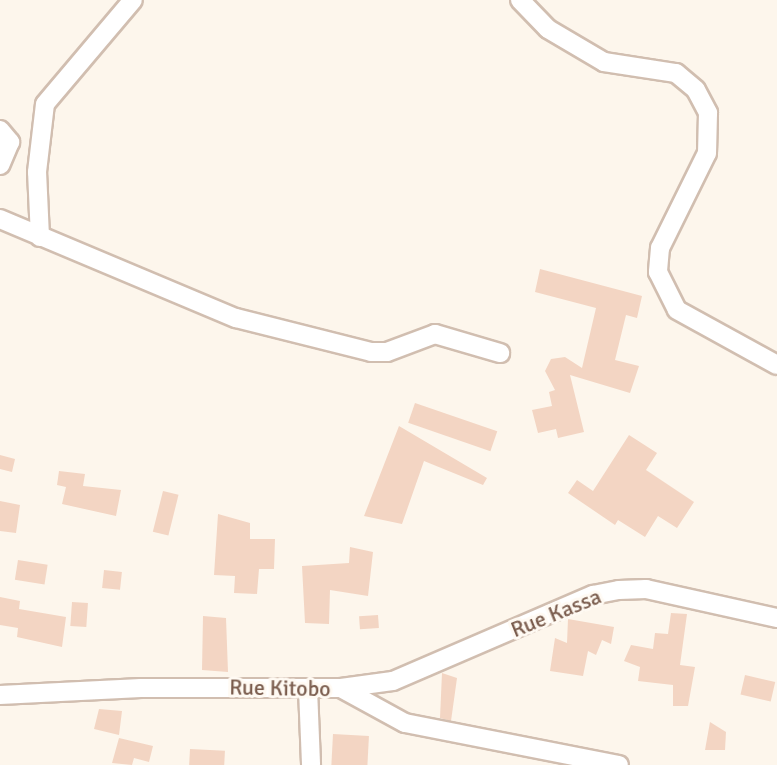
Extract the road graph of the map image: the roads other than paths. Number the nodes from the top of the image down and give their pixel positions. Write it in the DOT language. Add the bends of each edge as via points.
graph roads {
  1 [pos="133,0"];
  2 [pos="520,0"];
  3 [pos="0,130"];
  4 [pos="0,165"];
  5 [pos="0,219"];
  6 [pos="40,237"];
  7 [pos="500,353"];
  8 [pos="777,365"];
  9 [pos="777,618"];
  10 [pos="341,688"];
  11 [pos="308,689"];
  12 [pos="0,695"];
  13 [pos="311,765"];
  14 [pos="619,765"];
  1 -- 6 [label="street" via="45,104 37,172"];
  2 -- 8 [label="street" via="548,29 604,62 676,73 696,90 708,113 707,153 660,248 658,272 677,310"];
  3 -- 4 [label="street" via="10,142"];
  5 -- 6 [label="street"];
  6 -- 7 [label="street" via="236,318 371,352 387,352 435,334"];
  9 -- 10 [label="street, Rue Kassa" via="646,589 620,590 592,595 393,681"];
  10 -- 11 [label="street, Rue Kitobo"];
  10 -- 14 [label="street, Rue Kitobo" via="405,723"];
  11 -- 12 [label="street, Rue Kitobo" via="141,688"];
  11 -- 13 [label="street"];
}
